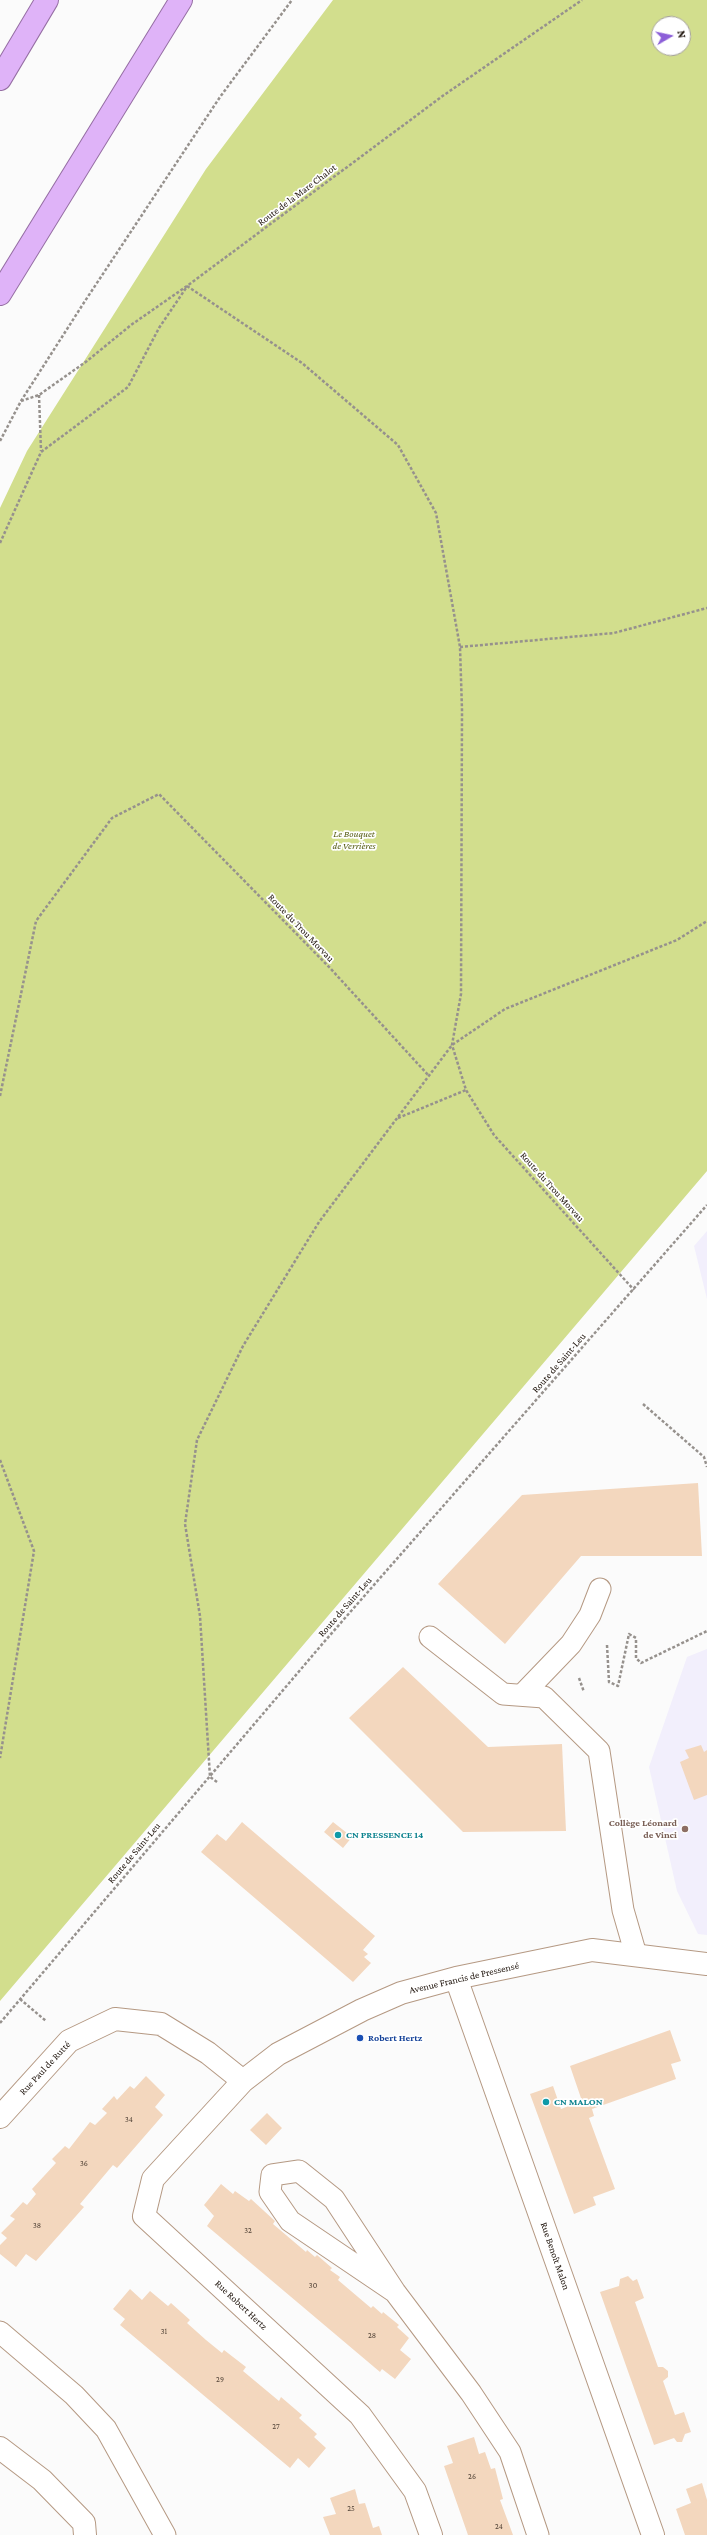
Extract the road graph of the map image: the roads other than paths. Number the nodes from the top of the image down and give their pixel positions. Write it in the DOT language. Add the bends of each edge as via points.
graph roads {
  1 [pos="47,0"];
  2 [pos="180,0"];
  3 [pos="0,79"];
  4 [pos="0,294"];
  5 [pos="600,1589"];
  6 [pos="430,1637"];
  7 [pos="522,1695"];
  8 [pos="636,1955"];
  9 [pos="707,1964"];
  10 [pos="456,1978"];
  11 [pos="243,2081"];
  12 [pos="0,2117"];
  13 [pos="395,2292"];
  14 [pos="0,2332"];
  15 [pos="0,2448"];
  16 [pos="85,2535"];
  17 [pos="165,2535"];
  18 [pos="431,2535"];
  19 [pos="538,2535"];
  20 [pos="653,2535"];
  1 -- 3 [label="highway"];
  2 -- 4 [label="highway"];
  5 -- 7 [label="lane" via="590,1615 571,1644"];
  6 -- 7 [label="lane" via="503,1694"];
  7 -- 8 [label="lane" via="544,1697 600,1751 623,1910"];
  8 -- 9 [label="street, Avenue Francis de Pressensé"];
  8 -- 10 [label="street, Avenue Francis de Pressensé" via="592,1950"];
  10 -- 11 [label="street, Avenue Francis de Pressensé" via="401,1993 362,2010 278,2054"];
  10 -- 20 [label="street, Rue Benoît Malon"];
  11 -- 12 [label="street, Rue Paul de Rutté" via="208,2053 161,2024 115,2019 69,2041"];
  11 -- 18 [label="street, Rue Robert Hertz" via="153,2179 144,2216 360,2415 415,2491"];
  13 -- 13 [label="lane" via="290,2221 270,2192 272,2175 299,2171 334,2199"];
  13 -- 19 [label="lane" via="471,2393 510,2452"];
  14 -- 17 [label="lane" via="74,2395 106,2429"];
  15 -- 16 [label="street" via="42,2480 84,2523"];
}
